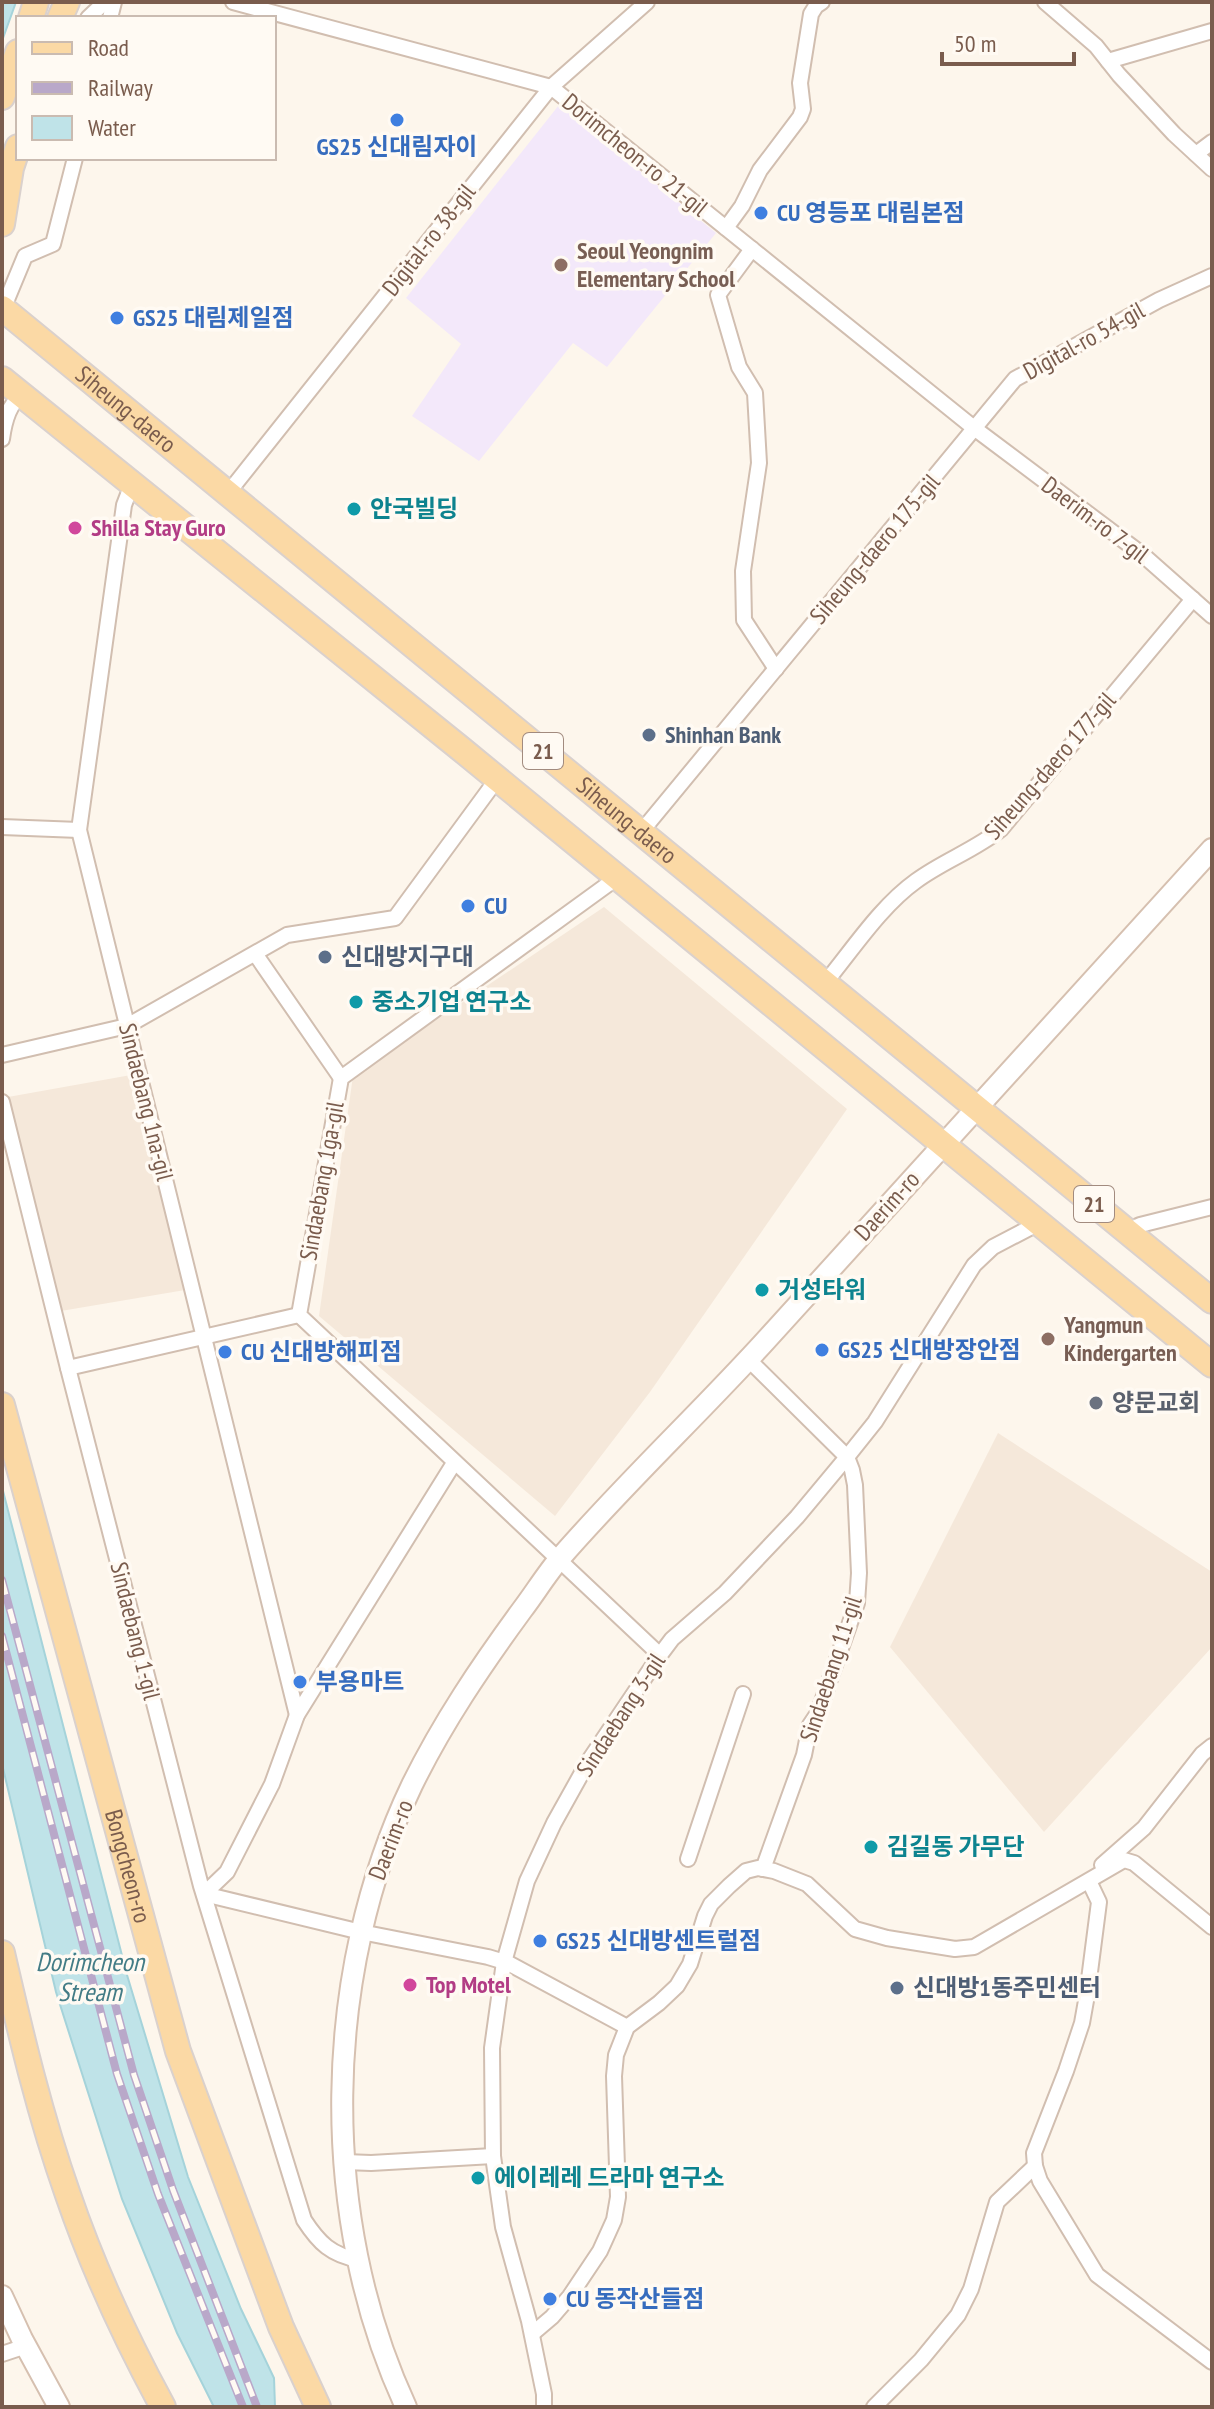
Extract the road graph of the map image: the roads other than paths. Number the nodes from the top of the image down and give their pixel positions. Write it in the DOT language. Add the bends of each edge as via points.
graph roads {
  1 [pos="105,2"];
  2 [pos="233,2"];
  3 [pos="647,2"];
  4 [pos="822,2"];
  5 [pos="1045,2"];
  6 [pos="90,16"];
  7 [pos="1212,31"];
  8 [pos="16,58"];
  9 [pos="1108,61"];
  10 [pos="551,87"];
  11 [pos="2,97"];
  12 [pos="1212,142"];
  13 [pos="16,153"];
  14 [pos="1196,154"];
  15 [pos="74,160"];
  16 [pos="1212,169"];
  17 [pos="2,224"];
  18 [pos="726,228"];
  19 [pos="752,249"];
  20 [pos="1212,276"];
  21 [pos="2,308"];
  22 [pos="2,379"];
  23 [pos="22,395"];
  24 [pos="974,428"];
  25 [pos="2,439"];
  26 [pos="132,484"];
  27 [pos="228,493"];
  28 [pos="1193,599"];
  29 [pos="1210,610"];
  30 [pos="776,669"];
  31 [pos="497,779"];
  32 [pos="2,827"];
  33 [pos="79,830"];
  34 [pos="641,832"];
  35 [pos="1212,849"];
  36 [pos="618,877"];
  37 [pos="256,955"];
  38 [pos="825,983"];
  39 [pos="127,1026"];
  40 [pos="2,1055"];
  41 [pos="341,1078"];
  42 [pos="2,1102"];
  43 [pos="976,1107"];
  44 [pos="943,1144"];
  45 [pos="1212,1207"];
  46 [pos="1039,1223"];
  47 [pos="1127,1231"];
  48 [pos="1212,1301"];
  49 [pos="299,1315"];
  50 [pos="204,1338"];
  51 [pos="749,1360"];
  52 [pos="1212,1365"];
  53 [pos="68,1368"];
  54 [pos="2,1405"];
  55 [pos="847,1457"];
  56 [pos="454,1463"];
  57 [pos="558,1560"];
  58 [pos="660,1655"];
  59 [pos="743,1694"];
  60 [pos="297,1715"];
  61 [pos="1212,1746"];
  62 [pos="688,1859"];
  63 [pos="763,1869"];
  64 [pos="1089,1881"];
  65 [pos="204,1894"];
  66 [pos="1212,1927"];
  67 [pos="361,1932"];
  68 [pos="2,1953"];
  69 [pos="504,1962"];
  70 [pos="627,2027"];
  71 [pos="493,2156"];
  72 [pos="345,2162"];
  73 [pos="1035,2166"];
  74 [pos="359,2260"];
  75 [pos="2,2296"];
  76 [pos="532,2334"];
  77 [pos="26,2346"];
  78 [pos="2,2354"];
  79 [pos="1212,2362"];
  80 [pos="59,2407"];
  81 [pos="163,2407"];
  82 [pos="318,2407"];
  83 [pos="406,2407"];
  84 [pos="544,2407"];
  85 [pos="874,2407"];
  1 -- 6 [label="street"];
  2 -- 10 [label="street, Dorimcheon-ro 21-gil"];
  3 -- 10 [label="street, Digital-ro 38-gil"];
  4 -- 18 [label="street" via="811,14 800,117"];
  5 -- 9 [label="street"];
  7 -- 9 [label="street"];
  8 -- 11 [label="main road"];
  9 -- 14 [label="street"];
  10 -- 18 [label="street, Dorimcheon-ro 21-gil"];
  10 -- 27 [label="street, Digital-ro 38-gil"];
  12 -- 14 [label="street"];
  13 -- 17 [label="main road"];
  14 -- 16 [label="street"];
  15 -- 21 [label="street, Siheung-daero" via="53,244 25,256"];
  18 -- 19 [label="street, Dorimcheon-ro 21-gil"];
  19 -- 24 [label="street, Dorimcheon-ro 21-gil"];
  19 -- 30 [label="street" via="718,295 739,367 755,393 759,463 743,571 744,620"];
  20 -- 24 [label="street, Digital-ro 54-gil" via="1015,379"];
  21 -- 27 [label="main road, Siheung-daero / 21"];
  22 -- 23 [label="main road, Siheung-daero"];
  23 -- 25 [label="street" via="15,399"];
  23 -- 26 [label="main road, Siheung-daero"];
  24 -- 28 [label="street, Daerim-ro 7-gil"];
  24 -- 30 [label="street, Siheung-daero 175-gil"];
  26 -- 31 [label="main road, Siheung-daero"];
  26 -- 33 [label="street, Sindaebang 1na-gil" via="124,505"];
  27 -- 34 [label="main road, Siheung-daero / 21"];
  28 -- 29 [label="street, Daerim-ro 7-gil"];
  28 -- 38 [label="street, Siheung-daero 177-gil" via="1001,829 896,897"];
  30 -- 34 [label="street, Siheung-daero 175-gil"];
  31 -- 36 [label="main road, Siheung-daero"];
  31 -- 37 [label="street" via="395,918 287,935"];
  32 -- 33 [label="street"];
  33 -- 39 [label="street, Sindaebang 1na-gil"];
  34 -- 38 [label="main road, Siheung-daero / 21"];
  35 -- 43 [label="main road, Daerim-ro"];
  36 -- 41 [label="street, Sindaebang 1ga-gil"];
  36 -- 44 [label="main road, Siheung-daero"];
  37 -- 39 [label="street"];
  37 -- 41 [label="street"];
  38 -- 43 [label="main road, Siheung-daero / 21"];
  39 -- 40 [label="street"];
  39 -- 50 [label="street, Sindaebang 1na-gil"];
  41 -- 49 [label="street, Sindaebang 1ga-gil"];
  42 -- 53 [label="street, Sindaebang 1-gil"];
  43 -- 44 [label="main road, Daerim-ro"];
  43 -- 47 [label="main road, Siheung-daero / 21"];
  44 -- 46 [label="main road, Siheung-daero"];
  44 -- 51 [label="main road, Daerim-ro"];
  45 -- 47 [label="street"];
  46 -- 52 [label="main road, Siheung-daero"];
  46 -- 55 [label="street, Sindaebang 3-gil" via="993,1247 974,1265 875,1422"];
  47 -- 48 [label="main road, Siheung-daero / 21"];
  49 -- 50 [label="street"];
  49 -- 56 [label="street"];
  50 -- 53 [label="street"];
  50 -- 60 [label="street, Sindaebang 1na-gil"];
  51 -- 55 [label="street"];
  51 -- 57 [label="main road, Daerim-ro"];
  53 -- 65 [label="street, Sindaebang 1-gil"];
  54 -- 82 [label="main road, Bongcheon-ro" via="178,2051 281,2327"];
  55 -- 58 [label="street, Sindaebang 3-gil" via="766,1550"];
  55 -- 63 [label="street, Sindaebang 11-gil" via="855,1485 857,1603"];
  56 -- 57 [label="street"];
  56 -- 60 [label="street"];
  57 -- 58 [label="street"];
  57 -- 67 [label="main road, Daerim-ro" via="471,1680 431,1750 384,1854"];
  58 -- 69 [label="street, Sindaebang 3-gil" via="554,1823 527,1881"];
  59 -- 62 [label="street"];
  60 -- 65 [label="street" via="272,1784 227,1872"];
  61 -- 64 [label="street" via="1144,1828"];
  63 -- 64 [label="street" via="807,1884 855,1929 955,1949 974,1947"];
  63 -- 70 [label="street" via="746,1871 711,1904 677,1986"];
  64 -- 66 [label="street" via="1124,1860 1134,1863"];
  64 -- 73 [label="street" via="1099,1902 1082,2023 1034,2153"];
  65 -- 67 [label="street"];
  65 -- 74 [label="street, Sindaebang 1-gil" via="304,2220 329,2251"];
  67 -- 69 [label="street"];
  67 -- 72 [label="main road, Daerim-ro" via="345,2041"];
  68 -- 81 [label="main road" via="27,2061 68,2196 101,2281"];
  69 -- 70 [label="street"];
  69 -- 71 [label="street, Sindaebang 3-gil" via="492,2048"];
  70 -- 76 [label="street" via="614,2076 614,2220 570,2296"];
  71 -- 72 [label="street"];
  71 -- 76 [label="street, Sindaebang 3-gil" via="503,2227"];
  72 -- 74 [label="main road, Daerim-ro"];
  73 -- 79 [label="street" via="1097,2275"];
  73 -- 85 [label="street" via="997,2202 958,2315"];
  74 -- 83 [label="main road, Daerim-ro" via="383,2351"];
  75 -- 77 [label="main road"];
  76 -- 84 [label="street, Sindaebang 3-gil"];
  77 -- 78 [label="street"];
  77 -- 80 [label="main road"];
}
